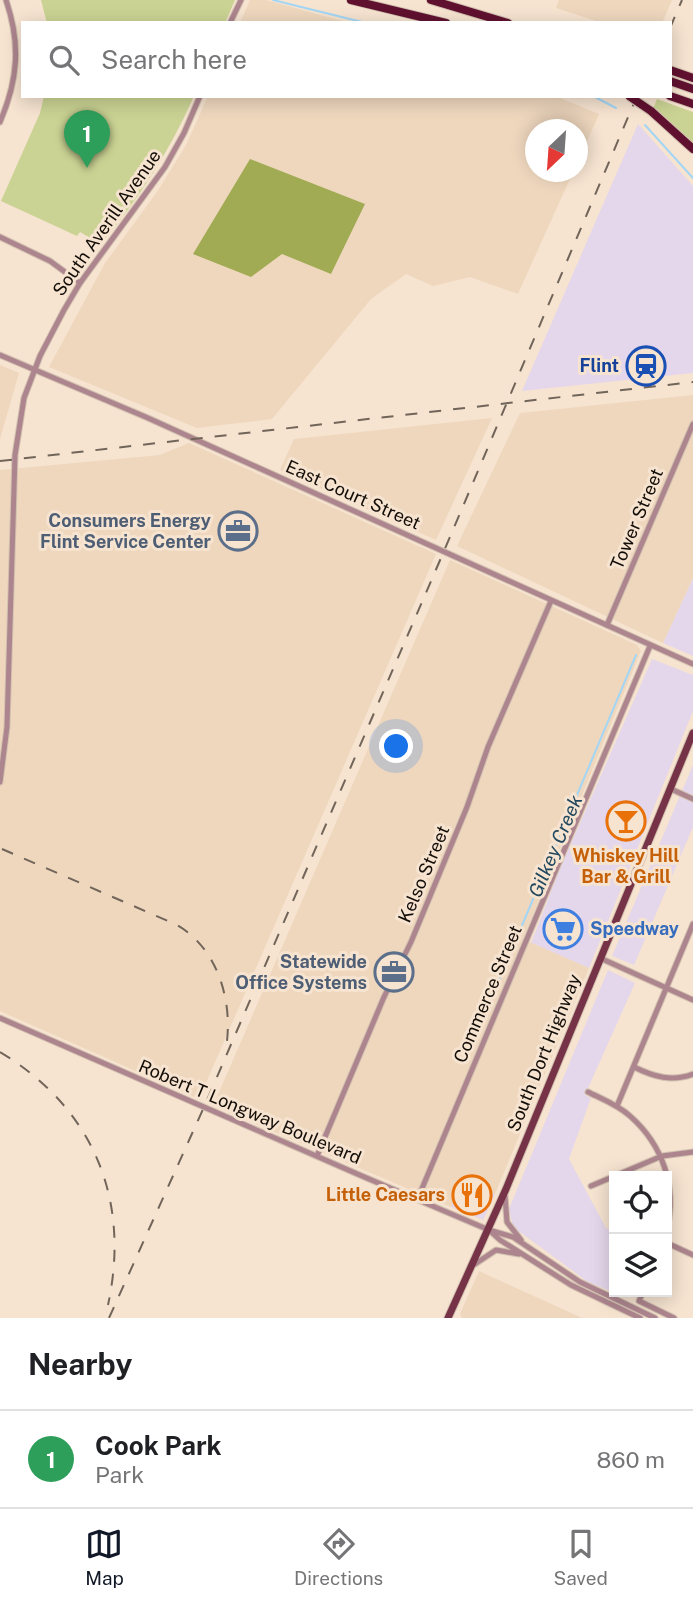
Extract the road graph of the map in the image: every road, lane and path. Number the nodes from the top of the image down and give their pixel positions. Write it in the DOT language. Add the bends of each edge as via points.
graph roads {
  1 [pos="6,0"];
  2 [pos="241,0"];
  3 [pos="351,0"];
  4 [pos="431,0"];
  5 [pos="231,21"];
  6 [pos="439,21"];
  7 [pos="501,21"];
  8 [pos="672,71"];
  9 [pos="693,78"];
  10 [pos="672,82"];
  11 [pos="693,89"];
  12 [pos="672,97"];
  13 [pos="199,98"];
  14 [pos="632,98"];
  15 [pos="693,104"];
  16 [pos="0,122"];
  17 [pos="693,149"];
  18 [pos="0,237"];
  19 [pos="80,284"];
  20 [pos="0,355"];
  21 [pos="34,369"];
  22 [pos="693,424"];
  23 [pos="551,601"];
  24 [pos="607,625"];
  25 [pos="650,646"];
  26 [pos="693,664"];
  27 [pos="693,733"];
  28 [pos="0,782"];
  29 [pos="671,789"];
  30 [pos="693,799"];
  31 [pos="693,924"];
  32 [pos="600,958"];
  33 [pos="667,988"];
  34 [pos="693,1000"];
  35 [pos="0,1018"];
  36 [pos="634,1067"];
  37 [pos="693,1074"];
  38 [pos="588,1092"];
  39 [pos="617,1106"];
  40 [pos="693,1152"];
  41 [pos="317,1156"];
  42 [pos="662,1156"];
  43 [pos="665,1171"];
  44 [pos="592,1186"];
  45 [pos="506,1189"];
  46 [pos="418,1198"];
  47 [pos="488,1230"];
  48 [pos="526,1245"];
  49 [pos="672,1245"];
  50 [pos="693,1255"];
  51 [pos="537,1262"];
  52 [pos="471,1269"];
  53 [pos="607,1296"];
  54 [pos="641,1297"];
  55 [pos="610,1304"];
  56 [pos="449,1318"];
  57 [pos="640,1318"];
  58 [pos="655,1318"];
  59 [pos="674,1318"];
  1 -- 16 [label="street" via="17,65"];
  2 -- 5 [label="street"];
  3 -- 6 [label="highway"];
  4 -- 7 [label="highway"];
  8 -- 9 [label="highway"];
  10 -- 11 [label="highway"];
  12 -- 15 [label="highway"];
  13 -- 19 [label="street, South Averill Avenue" via="165,167"];
  14 -- 17 [label="highway, bridge"];
  18 -- 19 [label="street" via="50,261"];
  19 -- 21 [label="street, South Averill Avenue"];
  20 -- 21 [label="street, East Court Street"];
  21 -- 23 [label="street, East Court Street"];
  21 -- 28 [label="street, South Averill Avenue" via="22,407 15,455 7,727"];
  22 -- 24 [label="street, Tower Street"];
  23 -- 24 [label="street, East Court Street"];
  23 -- 41 [label="street, Kelso Street"];
  24 -- 25 [label="street, East Court Street"];
  25 -- 26 [label="street, East Court Street"];
  25 -- 46 [label="street, Commerce Street"];
  27 -- 29 [label="main road, South Dort Highway"];
  29 -- 30 [label="street"];
  29 -- 32 [label="main road, South Dort Highway"];
  31 -- 33 [label="street"];
  32 -- 33 [label="street"];
  32 -- 45 [label="main road, South Dort Highway"];
  33 -- 34 [label="street"];
  33 -- 36 [label="street"];
  35 -- 41 [label="street, Robert T Longway Boulevard"];
  36 -- 37 [label="street" via="659,1078"];
  36 -- 39 [label="street"];
  38 -- 39 [label="street"];
  39 -- 42 [label="street" via="642,1128"];
  40 -- 42 [label="street"];
  41 -- 46 [label="street, Robert T Longway Boulevard"];
  42 -- 43 [label="street"];
  42 -- 44 [label="street"];
  45 -- 47 [label="main road, South Dort Highway"];
  45 -- 48 [label="street" via="507,1222"];
  46 -- 47 [label="street, Robert T Longway Boulevard"];
  47 -- 48 [label="street, Robert T Longway Boulevard"];
  47 -- 51 [label="street, Robert T Longway Boulevard"];
  47 -- 52 [label="main road, South Dort Highway"];
  48 -- 53 [label="street, Robert T Longway Boulevard"];
  49 -- 50 [label="street"];
  51 -- 52 [label="street" via="501,1250 486,1255"];
  51 -- 55 [label="street, Robert T Longway Boulevard"];
  52 -- 56 [label="main road, South Dort Highway"];
  53 -- 55 [label="street"];
  53 -- 58 [label="street, Robert T Longway Boulevard"];
  54 -- 59 [label="street" via="639,1301"];
  55 -- 57 [label="street, Robert T Longway Boulevard"];
}
